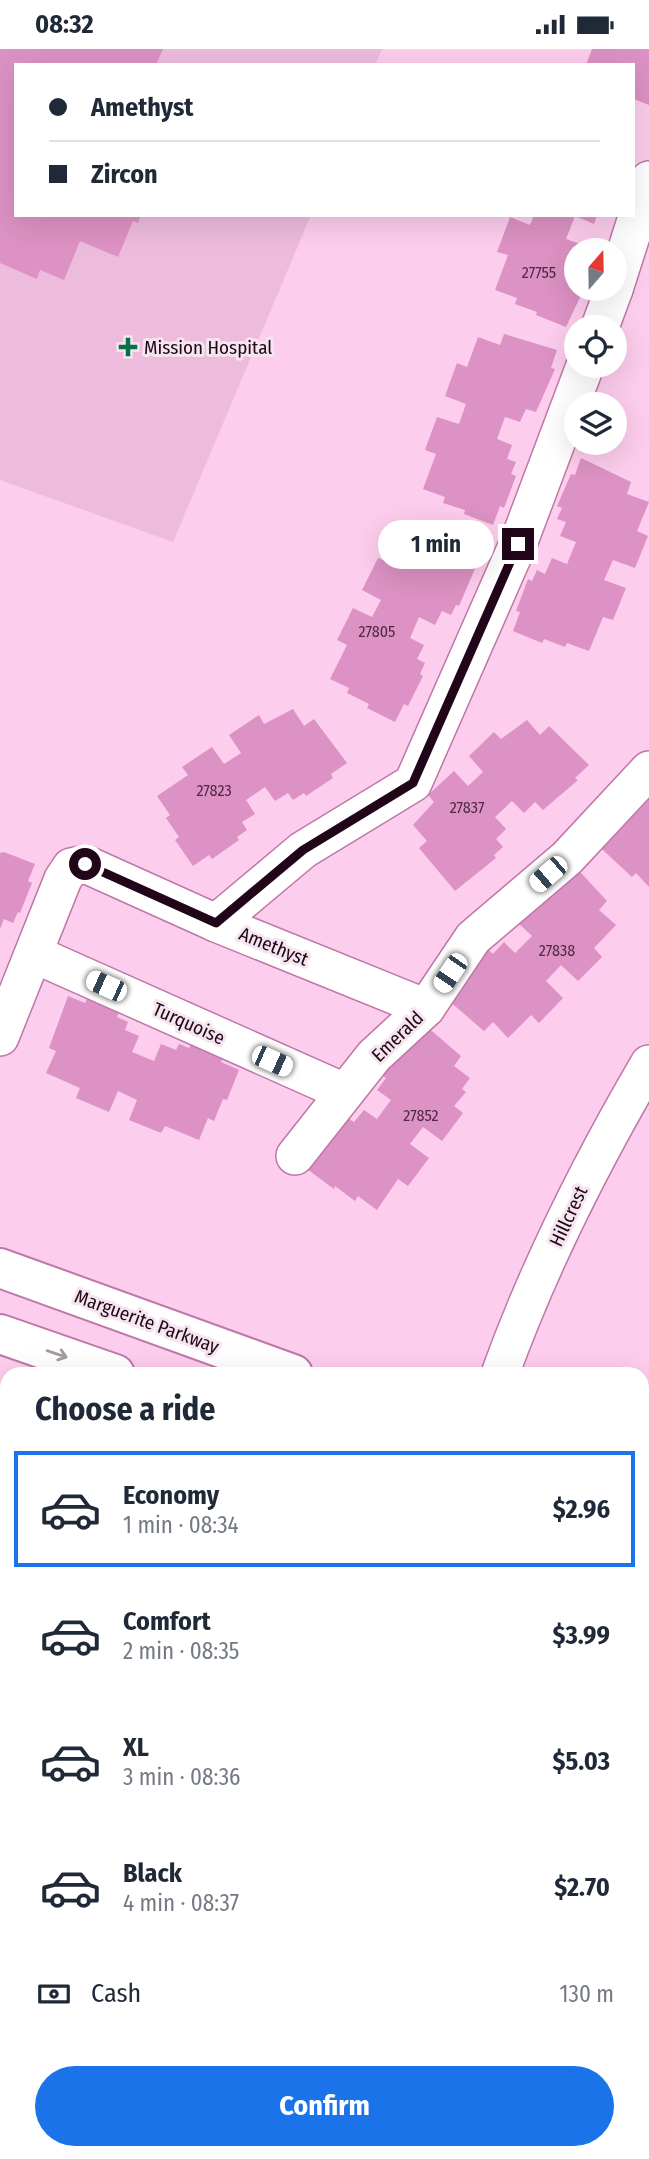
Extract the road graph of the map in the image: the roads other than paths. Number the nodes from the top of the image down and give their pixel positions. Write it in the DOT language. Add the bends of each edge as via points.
graph roads {
  1 [pos="649,180"];
  2 [pos="627,272"];
  3 [pos="580,378"];
  4 [pos="649,770"];
  5 [pos="216,923"];
  6 [pos="34,954"];
  7 [pos="426,1008"];
  8 [pos="0,1037"];
  9 [pos="649,1064"];
  10 [pos="344,1092"];
  11 [pos="295,1156"];
  12 [pos="0,1268"];
  13 [pos="1,1337"];
  14 [pos="93,1367"];
  15 [pos="274,1367"];
  16 [pos="503,1367"];
  1 -- 2 [label="street"];
  3 -- 5 [label="street" via="518,544 413,783 303,850"];
  4 -- 7 [label="street, Emerald" via="567,858 474,938"];
  5 -- 6 [label="street, Amethyst" via="85,864 71,867 63,879"];
  5 -- 7 [label="street, Amethyst"];
  6 -- 8 [label="street"];
  6 -- 10 [label="street, Turquoise"];
  7 -- 10 [label="street, Emerald" via="374,1056"];
  9 -- 16 [label="street, Hillcrest" via="597,1153"];
  10 -- 11 [label="street, Emerald"];
  12 -- 15 [label="main road, Marguerite Parkway"];
  13 -- 14 [label="main road, one-way"];
}
